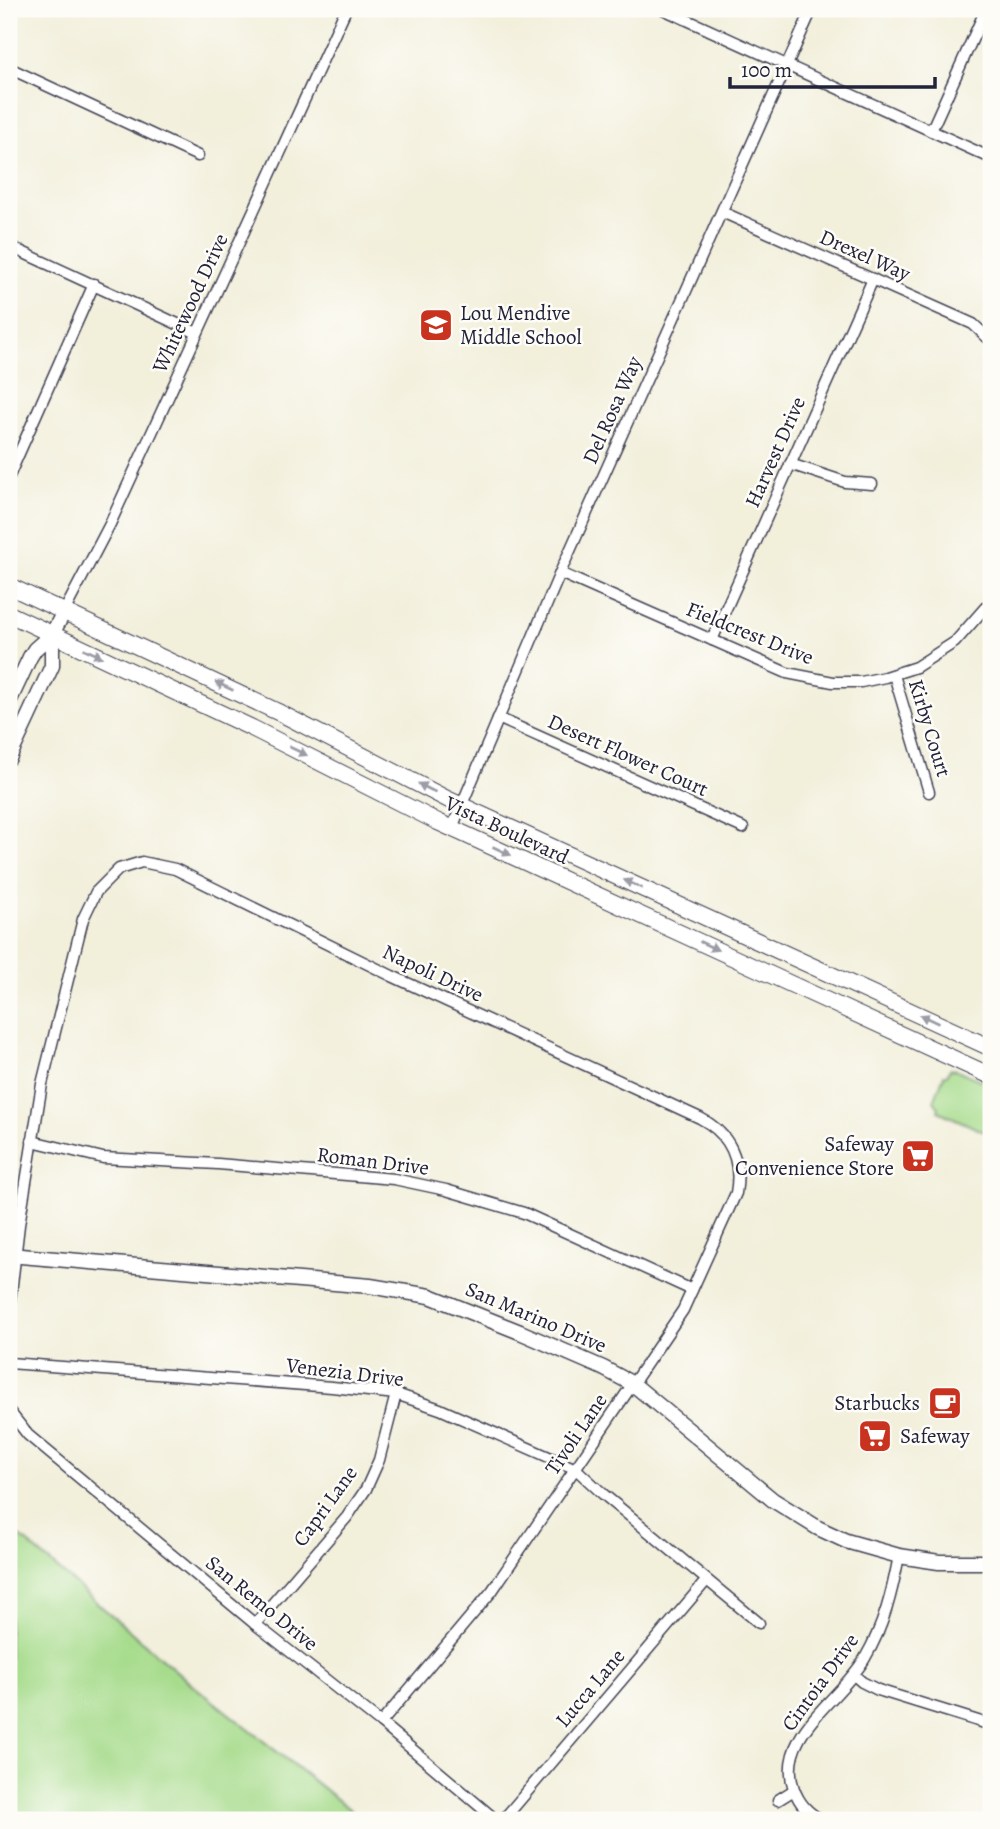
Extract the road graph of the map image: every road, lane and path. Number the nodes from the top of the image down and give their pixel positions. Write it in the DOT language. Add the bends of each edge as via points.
graph roads {
  1 [pos="346,9"];
  2 [pos="663,9"];
  3 [pos="812,9"];
  4 [pos="986,9"];
  5 [pos="786,67"];
  6 [pos="9,68"];
  7 [pos="932,131"];
  8 [pos="198,156"];
  9 [pos="991,158"];
  10 [pos="722,212"];
  11 [pos="9,246"];
  12 [pos="873,279"];
  13 [pos="94,284"];
  14 [pos="197,333"];
  15 [pos="989,339"];
  16 [pos="790,464"];
  17 [pos="9,476"];
  18 [pos="872,484"];
  19 [pos="561,573"];
  20 [pos="9,586"];
  21 [pos="991,601"];
  22 [pos="64,612"];
  23 [pos="9,614"];
  24 [pos="52,634"];
  25 [pos="712,640"];
  26 [pos="894,675"];
  27 [pos="9,702"];
  28 [pos="498,718"];
  29 [pos="9,758"];
  30 [pos="929,792"];
  31 [pos="461,805"];
  32 [pos="452,828"];
  33 [pos="743,828"];
  34 [pos="991,1048"];
  35 [pos="991,1076"];
  36 [pos="726,1138"];
  37 [pos="32,1141"];
  38 [pos="12,1255"];
  39 [pos="692,1290"];
  40 [pos="9,1310"];
  41 [pos="9,1363"];
  42 [pos="633,1384"];
  43 [pos="396,1394"];
  44 [pos="9,1411"];
  45 [pos="576,1468"];
  46 [pos="898,1556"];
  47 [pos="991,1562"];
  48 [pos="706,1581"];
  49 [pos="759,1623"];
  50 [pos="256,1624"];
  51 [pos="854,1675"];
  52 [pos="382,1723"];
  53 [pos="991,1725"];
  54 [pos="794,1790"];
  55 [pos="778,1800"];
  56 [pos="496,1820"];
  57 [pos="503,1820"];
  58 [pos="822,1820"];
  1 -- 14 [label="street, Whitewood Drive"];
  2 -- 5 [label="street"];
  3 -- 5 [label="street, Del Rosa Way"];
  4 -- 7 [label="street"];
  5 -- 7 [label="street"];
  5 -- 10 [label="street, Del Rosa Way"];
  6 -- 8 [label="street"];
  7 -- 9 [label="street"];
  10 -- 12 [label="street, Drexel Way"];
  10 -- 19 [label="street, Del Rosa Way"];
  11 -- 13 [label="street"];
  12 -- 15 [label="street, Drexel Way" via="973,324"];
  12 -- 16 [label="street, Harvest Drive"];
  13 -- 14 [label="street"];
  13 -- 17 [label="street"];
  14 -- 22 [label="street, Whitewood Drive" via="110,524"];
  16 -- 18 [label="street" via="845,482"];
  16 -- 25 [label="street, Harvest Drive"];
  19 -- 25 [label="street, Fieldcrest Drive"];
  19 -- 28 [label="street, Del Rosa Way"];
  20 -- 22 [label="main road, Vista Boulevard"];
  21 -- 26 [label="street, Fieldcrest Drive" via="955,642"];
  22 -- 24 [label="street"];
  31 -- 22 [label="main road, Vista Boulevard, one-way" via="280,713"];
  23 -- 24 [label="main road, Vista Boulevard"];
  24 -- 27 [label="street" via="35,649"];
  24 -- 29 [label="street" via="52,666"];
  24 -- 32 [label="main road, Vista Boulevard, one-way"];
  25 -- 26 [label="street, Fieldcrest Drive" via="810,679 860,682"];
  26 -- 30 [label="street, Kirby Court"];
  28 -- 31 [label="street, Del Rosa Way"];
  28 -- 33 [label="street, Desert Flower Court"];
  31 -- 32 [label="street, Del Rosa Way"];
  34 -- 31 [label="main road, Vista Boulevard, one-way"];
  32 -- 35 [label="main road, Vista Boulevard, one-way"];
  36 -- 37 [label="street, Napoli Drive" via="700,1118 392,976 175,869 142,862 119,869 96,892 83,919"];
  36 -- 39 [label="street, Tivoli Lane" via="737,1162 736,1193"];
  37 -- 38 [label="street"];
  37 -- 39 [label="street, Roman Drive" via="103,1158 394,1179 446,1190 524,1213"];
  38 -- 40 [label="street"];
  38 -- 42 [label="street, San Marino Drive" via="370,1286 430,1296"];
  39 -- 42 [label="street, Tivoli Lane"];
  41 -- 43 [label="street, Venezia Drive"];
  42 -- 45 [label="street, Tivoli Lane"];
  42 -- 46 [label="street, San Marino Drive" via="788,1510 846,1541"];
  43 -- 45 [label="street, Venezia Drive"];
  43 -- 50 [label="street, Capri Lane" via="379,1460 366,1489"];
  44 -- 50 [label="street, San Remo Drive" via="28,1435"];
  45 -- 48 [label="street, Venezia Drive"];
  45 -- 52 [label="street, Tivoli Lane" via="492,1591"];
  46 -- 47 [label="street, San Marino Drive"];
  46 -- 51 [label="street, Cintoia Drive" via="885,1617"];
  48 -- 49 [label="street, Venezia Drive"];
  48 -- 57 [label="street, Lucca Lane"];
  50 -- 52 [label="street, San Remo Drive"];
  51 -- 53 [label="street" via="878,1690"];
  51 -- 54 [label="street, Cintoia Drive" via="807,1727 796,1746 791,1764"];
  52 -- 56 [label="street, San Remo Drive"];
  54 -- 55 [label="street"];
  54 -- 58 [label="street" via="805,1807"];
}
